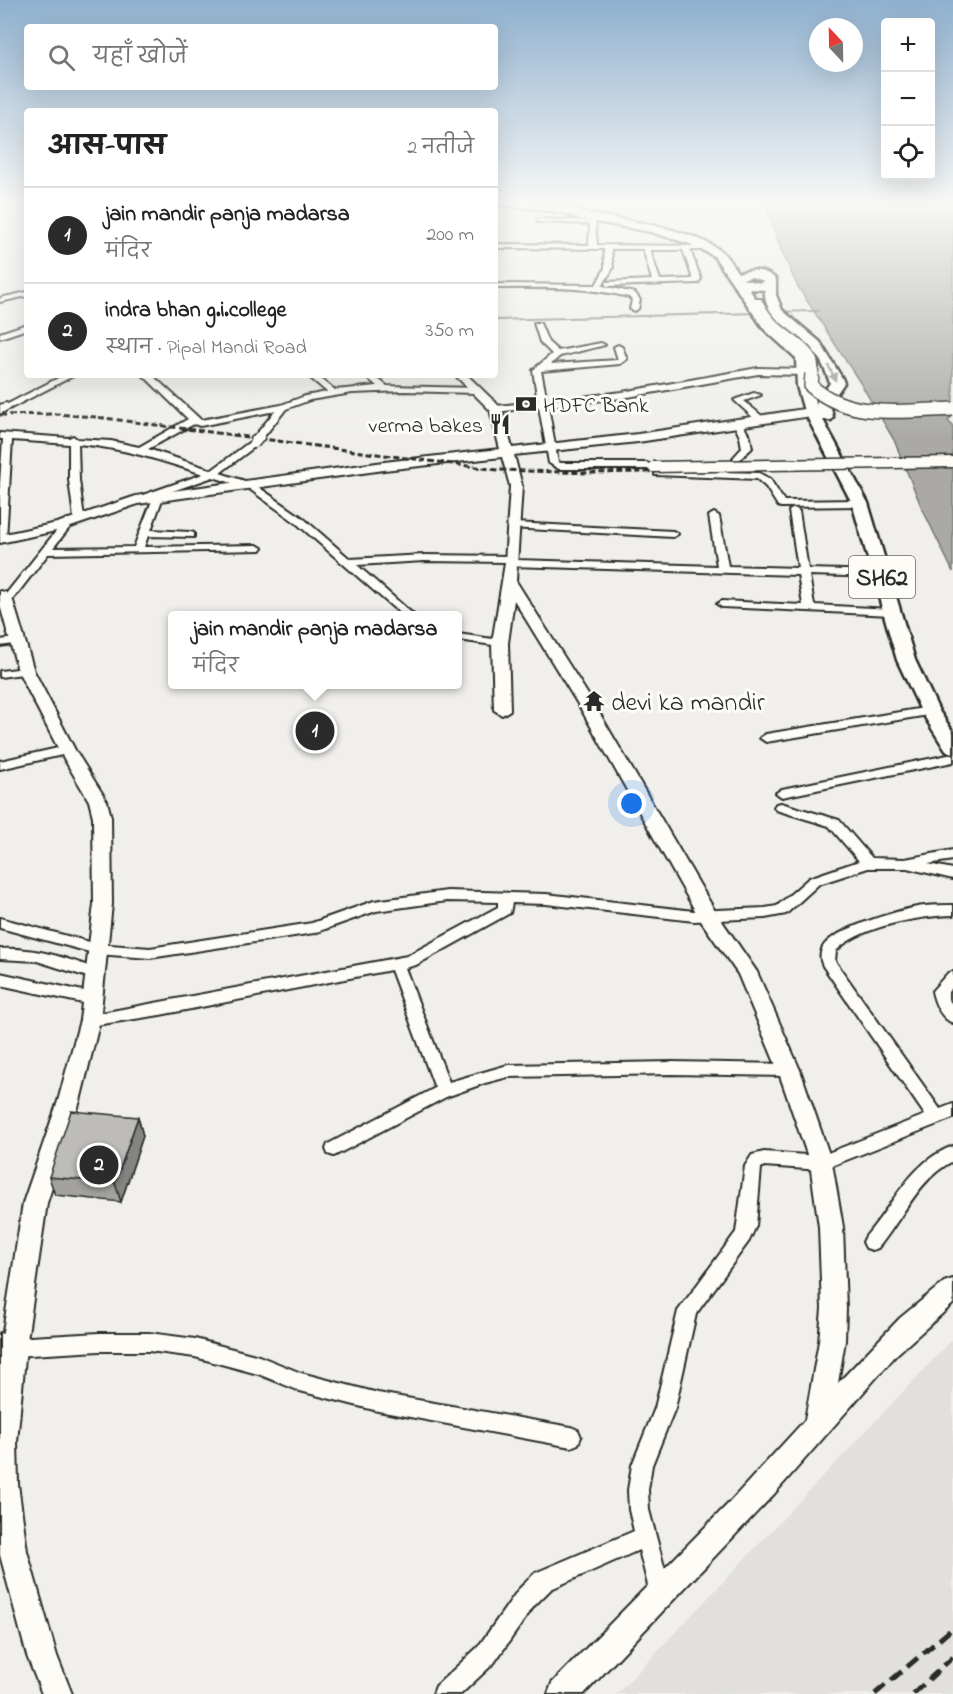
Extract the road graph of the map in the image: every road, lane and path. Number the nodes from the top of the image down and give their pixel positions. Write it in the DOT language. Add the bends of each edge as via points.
graph roads {
  1 [pos="602,281"];
  2 [pos="682,281"];
  3 [pos="738,281"];
  4 [pos="743,281"];
  5 [pos="761,281"];
  6 [pos="763,281"];
  7 [pos="657,283"];
  8 [pos="767,284"];
  9 [pos="741,285"];
  10 [pos="498,286"];
  11 [pos="599,286"];
  12 [pos="24,295"];
  13 [pos="0,300"];
  14 [pos="634,309"];
  15 [pos="767,313"];
  16 [pos="537,326"];
  17 [pos="24,327"];
  18 [pos="0,336"];
  19 [pos="601,345"];
  20 [pos="618,347"];
  21 [pos="557,354"];
  22 [pos="543,367"];
  23 [pos="808,373"];
  24 [pos="65,378"];
  25 [pos="150,378"];
  26 [pos="315,378"];
  27 [pos="372,378"];
  28 [pos="464,378"];
  29 [pos="384,388"];
  30 [pos="475,390"];
  31 [pos="333,393"];
  32 [pos="757,395"];
  33 [pos="542,404"];
  34 [pos="283,407"];
  35 [pos="2,408"];
  36 [pos="496,409"];
  37 [pos="953,409"];
  38 [pos="818,411"];
  39 [pos="760,419"];
  40 [pos="194,420"];
  41 [pos="737,423"];
  42 [pos="4,436"];
  43 [pos="73,439"];
  44 [pos="551,448"];
  45 [pos="140,450"];
  46 [pos="507,451"];
  47 [pos="738,458"];
  48 [pos="953,462"];
  49 [pos="655,470"];
  50 [pos="214,473"];
  51 [pos="3,478"];
  52 [pos="251,486"];
  53 [pos="2,496"];
  54 [pos="158,497"];
  55 [pos="136,500"];
  56 [pos="860,503"];
  57 [pos="794,511"];
  58 [pos="714,516"];
  59 [pos="74,520"];
  60 [pos="513,526"];
  61 [pos="144,533"];
  62 [pos="673,534"];
  63 [pos="190,535"];
  64 [pos="1,539"];
  65 [pos="257,548"];
  66 [pos="138,550"];
  67 [pos="46,551"];
  68 [pos="347,562"];
  69 [pos="511,568"];
  70 [pos="723,569"];
  71 [pos="804,572"];
  72 [pos="881,574"];
  73 [pos="3,603"];
  74 [pos="722,604"];
  75 [pos="810,609"];
  76 [pos="405,611"];
  77 [pos="891,612"];
  78 [pos="462,638"];
  79 [pos="8,642"];
  80 [pos="500,643"];
  81 [pos="26,671"];
  82 [pos="0,674"];
  83 [pos="502,710"];
  84 [pos="930,711"];
  85 [pos="953,727"];
  86 [pos="766,738"];
  87 [pos="953,747"];
  88 [pos="67,750"];
  89 [pos="953,758"];
  90 [pos="0,765"];
  91 [pos="953,855"];
  92 [pos="868,863"];
  93 [pos="905,864"];
  94 [pos="953,874"];
  95 [pos="505,898"];
  96 [pos="953,910"];
  97 [pos="708,916"];
  98 [pos="0,923"];
  99 [pos="97,950"];
  100 [pos="0,954"];
  101 [pos="396,964"];
  102 [pos="94,974"];
  103 [pos="953,977"];
  104 [pos="0,979"];
  105 [pos="91,1009"];
  106 [pos="953,1017"];
  107 [pos="789,1070"];
  108 [pos="444,1091"];
  109 [pos="953,1111"];
  110 [pos="936,1116"];
  111 [pos="334,1149"];
  112 [pos="953,1153"];
  113 [pos="821,1163"];
  114 [pos="872,1242"];
  115 [pos="953,1290"];
  116 [pos="6,1345"];
  117 [pos="818,1424"];
  118 [pos="571,1437"];
  119 [pos="646,1536"];
  120 [pos="7,1553"];
  121 [pos="660,1593"];
  122 [pos="57,1694"];
  123 [pos="444,1694"];
  124 [pos="563,1694"];
  1 -- 11 [label="street"];
  2 -- 7 [label="street"];
  3 -- 9 [label="main road, SH62"];
  4 -- 9 [label="main road"];
  5 -- 8 [label="main road"];
  6 -- 8 [label="main road, SH62"];
  7 -- 11 [label="street"];
  8 -- 15 [label="main road, SH62"];
  9 -- 15 [label="main road, SH62"];
  10 -- 11 [label="street"];
  11 -- 14 [label="street" via="632,295 636,300"];
  12 -- 13 [label="street"];
  15 -- 23 [label="main road, SH62" via="768,326 798,351"];
  15 -- 23 [label="street" via="812,357 814,365"];
  15 -- 38 [label="main road, SH62, one-way" via="816,344 834,375 837,383"];
  16 -- 21 [label="street" via="542,342"];
  17 -- 18 [label="street"];
  19 -- 21 [label="street"];
  20 -- 22 [label="street" via="623,359 620,362"];
  21 -- 22 [label="street"];
  22 -- 33 [label="street" via="537,370"];
  23 -- 33 [label="street" via="758,371 622,395"];
  23 -- 37 [label="street, bridge" via="816,392 856,408"];
  23 -- 38 [label="main road, SH62"];
  24 -- 35 [label="street"];
  25 -- 40 [label="street"];
  26 -- 31 [label="street"];
  27 -- 29 [label="street"];
  28 -- 30 [label="street"];
  29 -- 30 [label="street"];
  29 -- 31 [label="street"];
  30 -- 36 [label="street"];
  31 -- 34 [label="street"];
  32 -- 39 [label="street" via="738,400"];
  33 -- 36 [label="street"];
  33 -- 44 [label="street"];
  34 -- 40 [label="street" via="204,422"];
  34 -- 50 [label="street" via="256,440"];
  36 -- 46 [label="street"];
  38 -- 39 [label="street"];
  38 -- 56 [label="main road, SH62"];
  38 -- 85 [label="main road, SH62" via="872,508 910,638"];
  39 -- 41 [label="street"];
  40 -- 45 [label="street"];
  41 -- 44 [label="street"];
  41 -- 47 [label="street" via="747,448"];
  42 -- 43 [label="street"];
  42 -- 51 [label="street"];
  43 -- 45 [label="street"];
  43 -- 59 [label="street"];
  44 -- 46 [label="street"];
  44 -- 49 [label="street" via="554,463 559,466"];
  45 -- 50 [label="street"];
  46 -- 52 [label="street"];
  46 -- 60 [label="street" via="516,486"];
  48 -- 49 [label="street, bridge"];
  49 -- 56 [label="street" via="759,476 781,504"];
  50 -- 52 [label="street"];
  50 -- 55 [label="street"];
  51 -- 53 [label="street"];
  52 -- 54 [label="street"];
  52 -- 68 [label="street" via="294,516"];
  53 -- 64 [label="street"];
  54 -- 55 [label="street"];
  54 -- 61 [label="street"];
  55 -- 59 [label="street"];
  56 -- 72 [label="main road, SH62"];
  57 -- 71 [label="street"];
  58 -- 70 [label="street"];
  59 -- 64 [label="street"];
  59 -- 67 [label="street"];
  60 -- 62 [label="street"];
  60 -- 69 [label="street"];
  61 -- 63 [label="street"];
  61 -- 66 [label="street"];
  65 -- 66 [label="street"];
  66 -- 67 [label="street"];
  67 -- 73 [label="street"];
  68 -- 69 [label="street" via="424,558"];
  68 -- 76 [label="street"];
  69 -- 70 [label="street"];
  69 -- 80 [label="street"];
  69 -- 97 [label="street"];
  70 -- 71 [label="street"];
  71 -- 72 [label="street"];
  71 -- 75 [label="street"];
  72 -- 77 [label="main road, SH62"];
  73 -- 79 [label="street"];
  74 -- 75 [label="street"];
  75 -- 77 [label="street"];
  77 -- 84 [label="main road, SH62" via="906,660"];
  78 -- 80 [label="street"];
  79 -- 81 [label="street"];
  80 -- 83 [label="street"];
  81 -- 82 [label="street"];
  81 -- 88 [label="street"];
  84 -- 86 [label="street"];
  84 -- 87 [label="main road, SH62"];
  88 -- 90 [label="street"];
  88 -- 99 [label="street" via="98,801 102,817 103,904"];
  89 -- 92 [label="street" via="782,800 834,823"];
  91 -- 93 [label="street"];
  92 -- 93 [label="street"];
  92 -- 97 [label="street" via="814,881 774,913"];
  93 -- 94 [label="street"];
  95 -- 97 [label="street"];
  95 -- 99 [label="street" via="416,899 374,906 314,928 248,939 150,953"];
  95 -- 101 [label="street" via="505,909 499,914 419,958"];
  96 -- 110 [label="street" via="923,911 869,926 835,944 827,955 828,962"];
  97 -- 107 [label="street" via="747,972"];
  98 -- 99 [label="street"];
  99 -- 102 [label="street"];
  100 -- 102 [label="street" via="42,956"];
  101 -- 105 [label="street" via="160,1009"];
  101 -- 108 [label="street"];
  102 -- 105 [label="street"];
  103 -- 106 [label="street" via="940,991 941,1000"];
  104 -- 105 [label="street"];
  105 -- 116 [label="street" via="69,1101 35,1203"];
  107 -- 108 [label="street" via="508,1071 473,1078"];
  107 -- 113 [label="street"];
  108 -- 111 [label="street"];
  109 -- 110 [label="street"];
  110 -- 113 [label="street"];
  112 -- 114 [label="street" via="931,1165"];
  113 -- 117 [label="street" via="831,1227 834,1310"];
  113 -- 119 [label="street" via="765,1159 753,1166 747,1226 687,1311 665,1408 642,1465 639,1510"];
  115 -- 117 [label="street" via="921,1314"];
  116 -- 118 [label="street" via="149,1342 195,1347 259,1365 300,1382 378,1402"];
  116 -- 120 [label="street"];
  117 -- 121 [label="street"];
  119 -- 121 [label="street"];
  119 -- 123 [label="street" via="543,1581 486,1654"];
  120 -- 122 [label="street"];
  121 -- 124 [label="street"];
}
